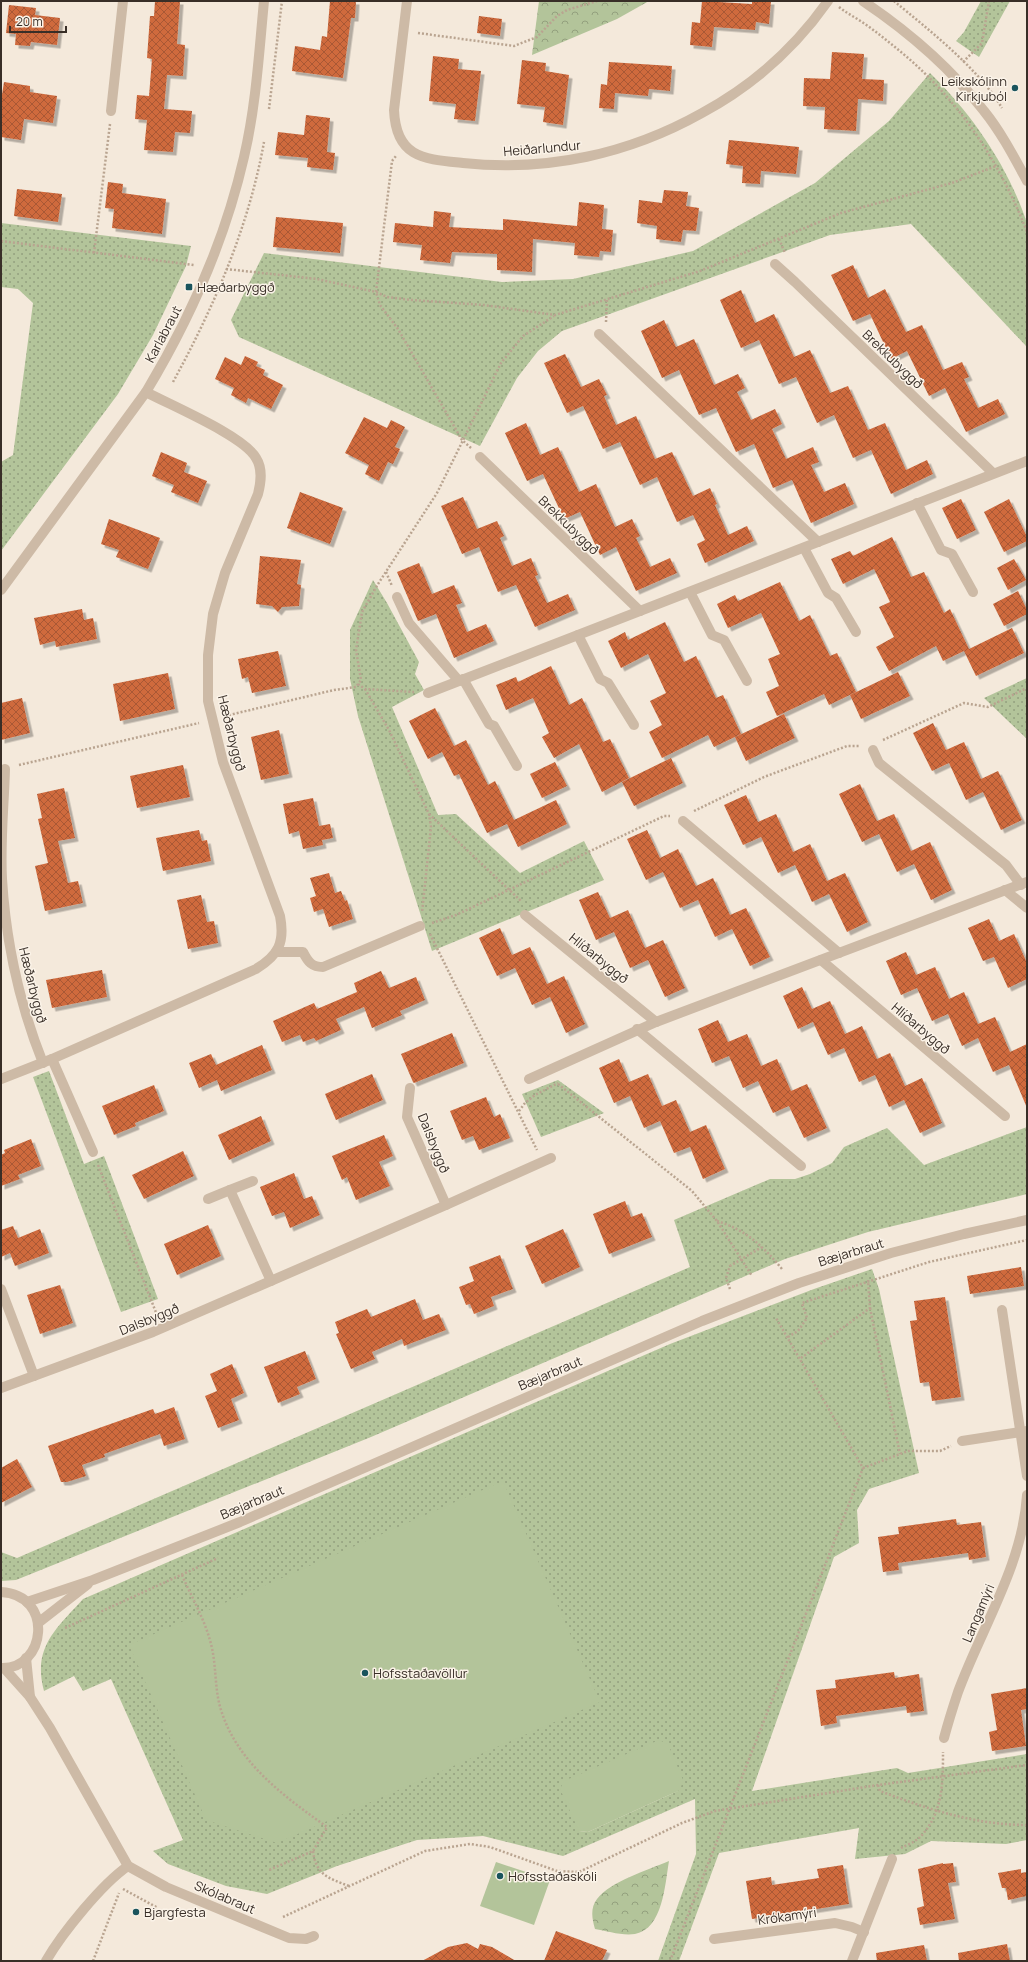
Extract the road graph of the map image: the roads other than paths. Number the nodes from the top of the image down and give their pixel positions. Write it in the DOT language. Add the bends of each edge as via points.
graph roads {
  1 [pos="123,1"];
  2 [pos="264,1"];
  3 [pos="407,1"];
  4 [pos="828,1"];
  5 [pos="863,1"];
  6 [pos="112,111"];
  7 [pos="1027,181"];
  8 [pos="774,264"];
  9 [pos="600,334"];
  10 [pos="146,392"];
  11 [pos="480,457"];
  12 [pos="1027,460"];
  13 [pos="993,473"];
  14 [pos="917,503"];
  15 [pos="818,542"];
  16 [pos="804,548"];
  17 [pos="1,590"];
  18 [pos="690,592"];
  19 [pos="973,592"];
  20 [pos="397,597"];
  21 [pos="640,611"];
  22 [pos="856,632"];
  23 [pos="578,635"];
  24 [pos="461,680"];
  25 [pos="747,681"];
  26 [pos="428,693"];
  27 [pos="634,725"];
  28 [pos="872,746"];
  29 [pos="517,766"];
  30 [pos="5,768"];
  31 [pos="678,818"];
  32 [pos="1024,883"];
  33 [pos="1006,890"];
  34 [pos="1027,908"];
  35 [pos="525,915"];
  36 [pos="423,926"];
  37 [pos="276,952"];
  38 [pos="839,953"];
  39 [pos="821,960"];
  40 [pos="656,1022"];
  41 [pos="637,1029"];
  42 [pos="48,1061"];
  43 [pos="1,1079"];
  44 [pos="529,1079"];
  45 [pos="410,1088"];
  46 [pos="1005,1116"];
  47 [pos="93,1152"];
  48 [pos="547,1160"];
  49 [pos="801,1166"];
  50 [pos="253,1181"];
  51 [pos="230,1190"];
  52 [pos="208,1199"];
  53 [pos="446,1205"];
  54 [pos="1027,1220"];
  55 [pos="271,1281"];
  56 [pos="1,1289"];
  57 [pos="1002,1310"];
  58 [pos="34,1376"];
  59 [pos="1,1388"];
  60 [pos="1024,1431"];
  61 [pos="962,1441"];
  62 [pos="1027,1476"];
  63 [pos="1027,1495"];
  64 [pos="93,1580"];
  65 [pos="1,1592"];
  66 [pos="26,1602"];
  67 [pos="38,1623"];
  68 [pos="26,1658"];
  69 [pos="3,1668"];
  70 [pos="30,1697"];
  71 [pos="944,1738"];
  72 [pos="892,1859"];
  73 [pos="128,1866"];
  74 [pos="864,1932"];
  75 [pos="314,1936"];
  76 [pos="714,1940"];
  77 [pos="46,1961"];
  78 [pos="852,1961"];
  1 -- 6 [label="street"];
  2 -- 10 [label="street, Karlabraut" via="251,122 235,193 199,294"];
  3 -- 4 [label="street, Heiðarlundur" via="394,110 397,131 404,146 430,159 507,166 565,162 630,146 682,124 731,96 779,59 808,28"];
  5 -- 7 [label="street" via="904,30 954,75 985,112"];
  8 -- 13 [label="street, Brekkubyggð"];
  9 -- 15 [label="street"];
  10 -- 17 [label="street, Karlabraut"];
  10 -- 37 [label="street, Hæðarbyggð" via="240,441 256,456 261,469 258,494 225,573 214,614 207,675 208,701 223,762 280,916 282,940"];
  11 -- 21 [label="street, Brekkubyggð"];
  12 -- 13 [label="street"];
  13 -- 14 [label="street"];
  14 -- 15 [label="street"];
  14 -- 19 [label="street" via="941,550 952,554"];
  15 -- 16 [label="street"];
  16 -- 18 [label="street"];
  16 -- 22 [label="street" via="828,593 836,598"];
  18 -- 21 [label="street"];
  18 -- 25 [label="street" via="712,635 724,640"];
  20 -- 24 [label="street" via="410,623"];
  21 -- 23 [label="street"];
  23 -- 24 [label="street"];
  23 -- 27 [label="street" via="600,679 608,683"];
  24 -- 26 [label="street"];
  24 -- 29 [label="street" via="489,724 494,726"];
  28 -- 32 [label="street" via="879,763 1006,865"];
  30 -- 42 [label="street, Hæðarbyggð" via="2,878 6,925 17,985 28,1026"];
  31 -- 38 [label="street"];
  32 -- 33 [label="street"];
  33 -- 34 [label="street"];
  33 -- 38 [label="street"];
  35 -- 40 [label="street, Hlíðarbyggð"];
  36 -- 37 [label="street" via="323,967 311,965 303,952"];
  37 -- 42 [label="street, Hæðarbyggð" via="256,969"];
  38 -- 39 [label="street"];
  39 -- 40 [label="street"];
  39 -- 46 [label="street, Hlíðarbyggð"];
  40 -- 41 [label="street"];
  41 -- 44 [label="street"];
  41 -- 49 [label="street"];
  42 -- 43 [label="street, Hæðarbyggð"];
  42 -- 47 [label="street, Hæðarbyggð"];
  45 -- 53 [label="street, Dalsbyggð" via="407,1117"];
  48 -- 53 [label="street, Dalsbyggð"];
  50 -- 51 [label="street"];
  51 -- 52 [label="street"];
  51 -- 55 [label="street"];
  53 -- 55 [label="street, Dalsbyggð"];
  54 -- 64 [label="street, Bæjarbraut" via="898,1251 799,1283 702,1321 240,1522"];
  55 -- 58 [label="street, Dalsbyggð" via="162,1328"];
  56 -- 58 [label="street"];
  57 -- 60 [label="street"];
  58 -- 59 [label="street, Dalsbyggð"];
  60 -- 61 [label="street"];
  60 -- 62 [label="street"];
  63 -- 71 [label="street, Langamýri" via="1026,1511 1008,1577 958,1692"];
  64 -- 66 [label="street, Bæjarbraut"];
  64 -- 67 [label="street, Bæjarbraut"];
  65 -- 66 [label="street" via="17,1596"];
  66 -- 67 [label="street" via="35,1612"];
  67 -- 68 [label="street" via="38,1640"];
  68 -- 69 [label="street"];
  68 -- 70 [label="street"];
  69 -- 70 [label="street"];
  70 -- 73 [label="street" via="77,1773"];
  72 -- 74 [label="street"];
  73 -- 75 [label="street, Skólabraut" via="166,1887 289,1938 306,1939"];
  73 -- 77 [label="street" via="110,1882 60,1939"];
  74 -- 76 [label="street, Krókamýri" via="852,1926 829,1923"];
  74 -- 78 [label="street"];
}
